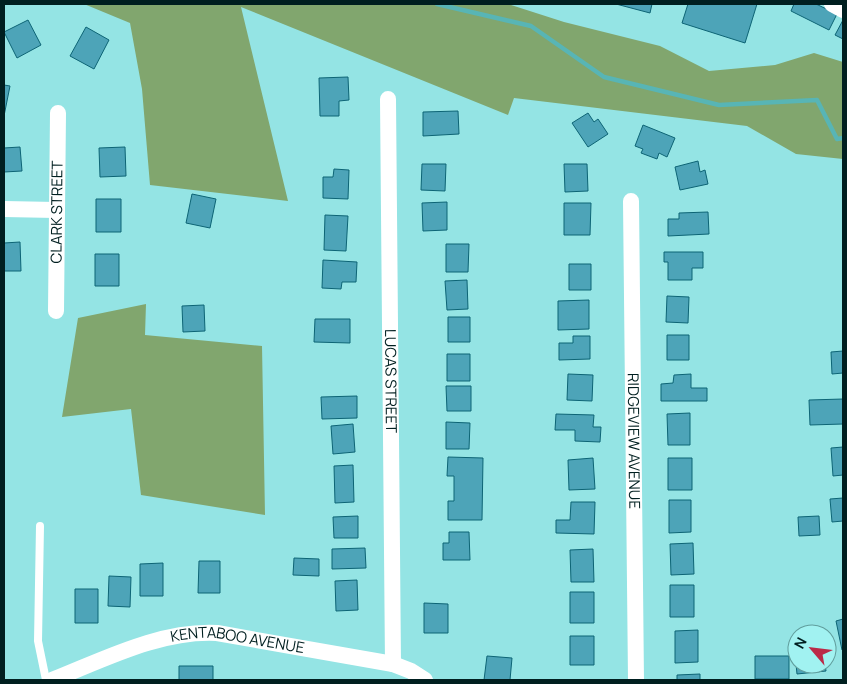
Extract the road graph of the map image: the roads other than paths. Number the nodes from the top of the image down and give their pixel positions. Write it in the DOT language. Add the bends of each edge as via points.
graph roads {
  1 [pos="832,4"];
  2 [pos="843,10"];
  3 [pos="388,99"];
  4 [pos="58,113"];
  5 [pos="631,201"];
  6 [pos="4,209"];
  7 [pos="56,210"];
  8 [pos="56,311"];
  9 [pos="40,526"];
  10 [pos="393,664"];
  11 [pos="46,680"];
  12 [pos="52,680"];
  13 [pos="425,680"];
  14 [pos="636,680"];
  1 -- 2 [label="street"];
  3 -- 10 [label="street, LUCAS STREET"];
  4 -- 7 [label="street, CLARK STREET"];
  5 -- 14 [label="street, RIDGEVIEW AVENUE"];
  6 -- 7 [label="street"];
  7 -- 8 [label="street, CLARK STREET"];
  9 -- 11 [label="lane" via="38,641"];
  10 -- 12 [label="street, KENTABOO AVENUE" via="201,632 145,644"];
  10 -- 13 [label="street, KENTABOO AVENUE"];
}
